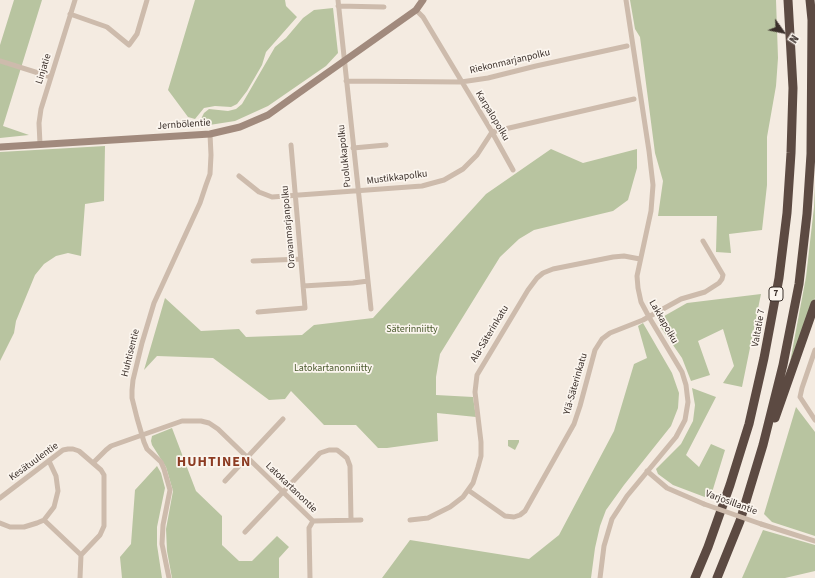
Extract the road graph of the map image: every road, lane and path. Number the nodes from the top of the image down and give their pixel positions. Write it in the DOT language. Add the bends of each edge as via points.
graph roads {
  1 [pos="75,0"];
  2 [pos="147,0"];
  3 [pos="338,0"];
  4 [pos="423,0"];
  5 [pos="626,0"];
  6 [pos="788,0"];
  7 [pos="810,0"];
  8 [pos="338,6"];
  9 [pos="384,7"];
  10 [pos="416,10"];
  11 [pos="70,14"];
  12 [pos="812,20"];
  13 [pos="628,46"];
  14 [pos="815,50"];
  15 [pos="0,61"];
  16 [pos="344,61"];
  17 [pos="51,77"];
  18 [pos="346,81"];
  19 [pos="461,82"];
  20 [pos="634,99"];
  21 [pos="492,132"];
  22 [pos="210,134"];
  23 [pos="40,144"];
  24 [pos="291,145"];
  25 [pos="386,145"];
  26 [pos="0,147"];
  27 [pos="354,148"];
  28 [pos="513,170"];
  29 [pos="239,176"];
  30 [pos="358,191"];
  31 [pos="296,196"];
  32 [pos="704,242"];
  33 [pos="301,259"];
  34 [pos="640,259"];
  35 [pos="253,261"];
  36 [pos="368,281"];
  37 [pos="303,286"];
  38 [pos="815,304"];
  39 [pos="371,309"];
  40 [pos="258,312"];
  41 [pos="649,317"];
  42 [pos="815,350"];
  43 [pos="283,419"];
  44 [pos="815,420"];
  45 [pos="142,436"];
  46 [pos="763,445"];
  47 [pos="247,457"];
  48 [pos="49,461"];
  49 [pos="93,463"];
  50 [pos="647,471"];
  51 [pos="225,481"];
  52 [pos="468,490"];
  53 [pos="282,492"];
  54 [pos="0,498"];
  55 [pos="44,520"];
  56 [pos="351,520"];
  57 [pos="361,520"];
  58 [pos="410,520"];
  59 [pos="313,521"];
  60 [pos="0,523"];
  61 [pos="245,532"];
  62 [pos="815,541"];
  63 [pos="81,555"];
  64 [pos="80,578"];
  65 [pos="169,578"];
  66 [pos="310,578"];
  67 [pos="600,578"];
  68 [pos="695,578"];
  69 [pos="717,578"];
  1 -- 11 [label="street, Linjatie"];
  2 -- 11 [label="street" via="137,34 129,45 107,27"];
  3 -- 8 [label="street, Puolukkapolku"];
  4 -- 10 [label="street, Jernbölentie"];
  5 -- 34 [label="street, Lakkapolku" via="653,186 651,211"];
  6 -- 68 [label="highway, Valtatie 7 / 7" via="793,88 791,154 779,278 749,424 730,485"];
  7 -- 12 [label="highway, 7"];
  8 -- 9 [label="street"];
  8 -- 16 [label="street, Puolukkapolku"];
  10 -- 16 [label="street, Jernbölentie"];
  10 -- 19 [label="street, Karpalopolku" via="423,17"];
  11 -- 17 [label="street, Linjatie"];
  12 -- 14 [label="highway"];
  12 -- 46 [label="highway, 7" via="811,154 799,284 784,366"];
  13 -- 19 [label="street, Riekonmarjanpolku"];
  15 -- 17 [label="street"];
  16 -- 18 [label="street, Puolukkapolku"];
  16 -- 22 [label="street, Jernbölentie" via="268,115 240,127"];
  17 -- 23 [label="street, Linjatie" via="40,116"];
  18 -- 19 [label="street, Riekonmarjanpolku"];
  18 -- 27 [label="street, Puolukkapolku"];
  19 -- 21 [label="street, Karpalopolku"];
  20 -- 21 [label="street"];
  21 -- 28 [label="street, Karpalopolku"];
  21 -- 30 [label="street, Mustikkapolku" via="477,155 463,169 444,180 422,186"];
  22 -- 23 [label="street, Jernbölentie"];
  22 -- 45 [label="street, Huhtisentie" via="210,174 200,203 154,303 133,380 132,398"];
  23 -- 26 [label="street, Jernbölentie"];
  24 -- 31 [label="street, Oravanmarjanpolku"];
  25 -- 27 [label="street"];
  27 -- 30 [label="street, Puolukkapolku"];
  29 -- 31 [label="street, Mustikkapolku" via="267,196"];
  30 -- 31 [label="street, Mustikkapolku"];
  30 -- 36 [label="street, Puolukkapolku"];
  31 -- 33 [label="street, Oravanmarjanpolku"];
  32 -- 41 [label="street, Ylä-Säterinkatu" via="723,275 722,279 705,292 681,299"];
  33 -- 35 [label="street"];
  33 -- 37 [label="street, Oravanmarjanpolku"];
  34 -- 41 [label="street, Lakkapolku" via="638,288"];
  34 -- 52 [label="street, Ala-Säterinkatu" via="612,256 553,269 543,273 533,282 477,375 475,392 481,442 480,460"];
  36 -- 37 [label="street"];
  36 -- 39 [label="street, Puolukkapolku"];
  37 -- 40 [label="street, Oravanmarjanpolku" via="305,308"];
  38 -- 46 [label="highway" via="778,413"];
  41 -- 50 [label="street, Lakkapolku" via="682,372 688,402 685,420 676,437"];
  41 -- 52 [label="street, Ylä-Säterinkatu" via="606,335 598,344 574,424 525,511 514,517 505,516"];
  42 -- 44 [label="street" via="800,397"];
  43 -- 47 [label="street"];
  45 -- 47 [label="street, Latokartanontie" via="182,421 201,421 218,429"];
  45 -- 49 [label="street, Latokartanontie" via="111,446"];
  45 -- 65 [label="street, Huhtisentie" via="147,449 161,462 170,490 162,544"];
  46 -- 69 [label="highway, 7" via="740,521"];
  47 -- 51 [label="street"];
  47 -- 53 [label="street, Latokartanontie"];
  48 -- 49 [label="street, Kesätuulentie" via="65,449 73,449"];
  48 -- 54 [label="street, Kesätuulentie"];
  48 -- 55 [label="street" via="56,476 58,491 54,507"];
  49 -- 63 [label="street, Kesätuulentie" via="104,475 104,526 100,535"];
  50 -- 62 [label="street, Varjosillantie, bridge" via="667,488 704,504"];
  50 -- 67 [label="street, Lakkapolku" via="612,519 604,546"];
  52 -- 58 [label="street, Ala-Säterinkatu" via="463,497 442,511 428,518"];
  53 -- 56 [label="street" via="320,453 337,450 347,458 350,466"];
  53 -- 59 [label="street, Latokartanontie"];
  53 -- 61 [label="street"];
  55 -- 60 [label="street" via="24,527 10,527"];
  55 -- 63 [label="street"];
  56 -- 57 [label="street, Latokartanontie"];
  56 -- 59 [label="street, Latokartanontie"];
  59 -- 66 [label="street" via="309,528"];
  63 -- 64 [label="street"];
}
